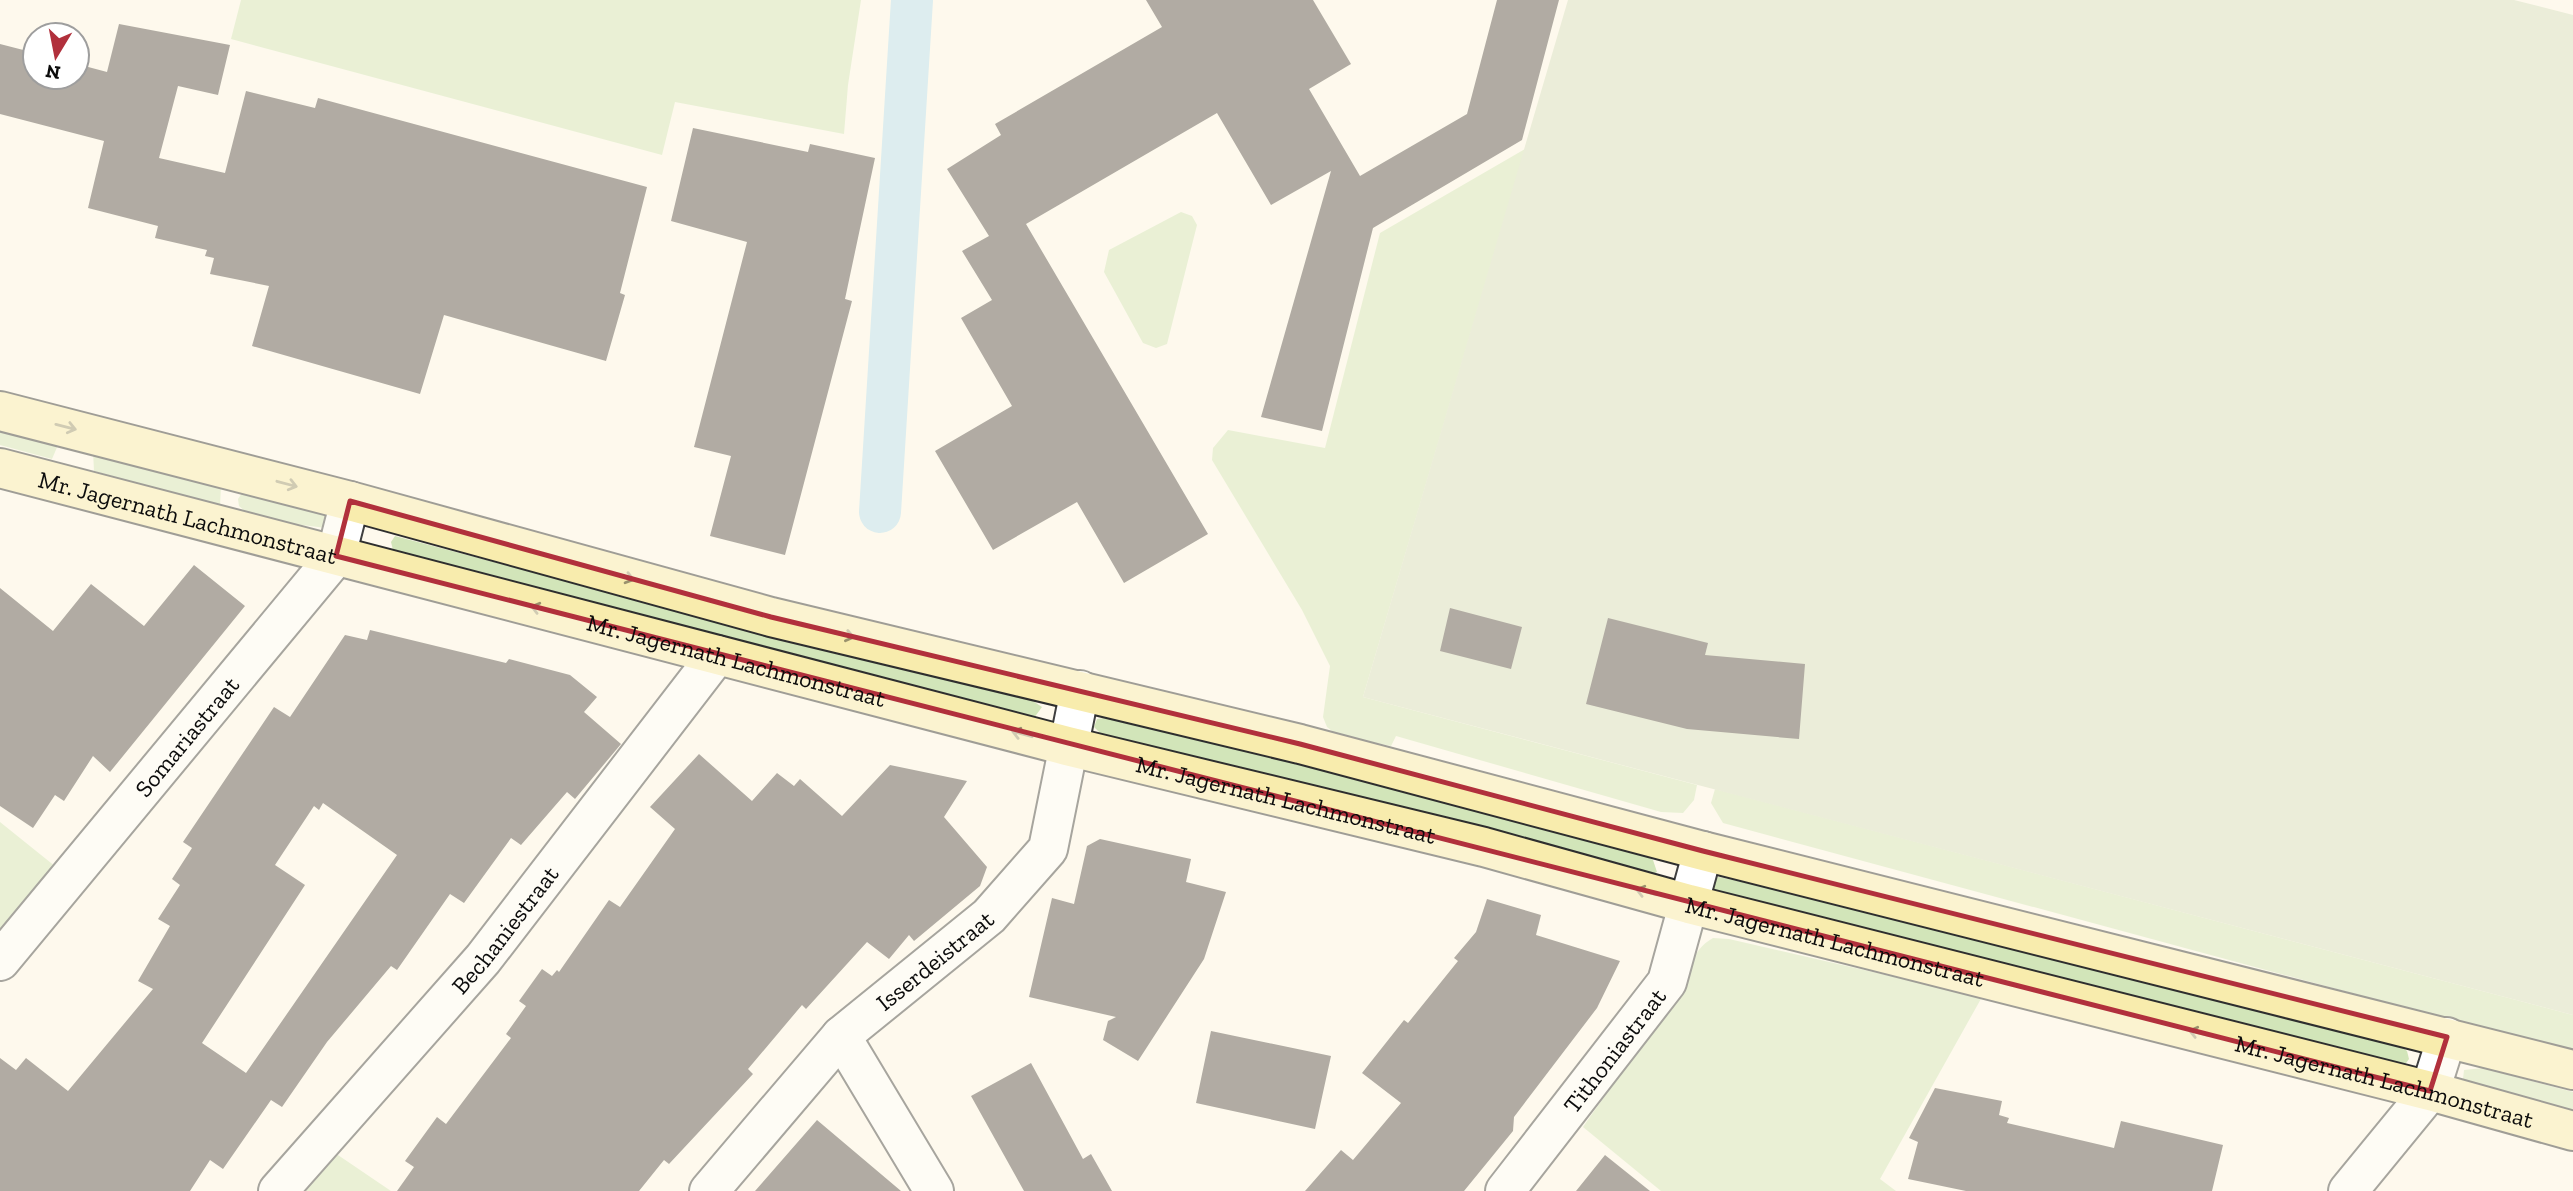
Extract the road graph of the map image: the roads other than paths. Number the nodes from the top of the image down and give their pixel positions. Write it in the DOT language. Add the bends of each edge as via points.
graph roads {
  1 [pos="0,411"];
  2 [pos="0,468"];
  3 [pos="350,500"];
  4 [pos="336,556"];
  5 [pos="717,655"];
  6 [pos="1080,690"];
  7 [pos="1067,746"];
  8 [pos="1703,851"];
  9 [pos="1689,904"];
  10 [pos="0,961"];
  11 [pos="841,1036"];
  12 [pos="2447,1037"];
  13 [pos="2573,1070"];
  14 [pos="2430,1091"];
  15 [pos="2573,1131"];
  16 [pos="278,1191"];
  17 [pos="709,1191"];
  18 [pos="934,1191"];
  19 [pos="1505,1191"];
  20 [pos="2348,1191"];
  1 -- 3 [label="main road, Mr. Jagernath Lachmonstraat, one-way"];
  2 -- 4 [label="main road, Mr. Jagernath Lachmonstraat"];
  3 -- 4 [label="street, Somariastraat"];
  3 -- 6 [label="main road, Mr. Jagernath Lachmonstraat, one-way" via="771,617"];
  5 -- 4 [label="main road, Mr. Jagernath Lachmonstraat, one-way"];
  4 -- 10 [label="street, Somariastraat"];
  7 -- 5 [label="main road, Mr. Jagernath Lachmonstraat, one-way"];
  5 -- 16 [label="street, Bechaniestraat" via="483,959"];
  6 -- 7 [label="street, Isserdeistraat"];
  6 -- 8 [label="main road, Mr. Jagernath Lachmonstraat"];
  9 -- 7 [label="main road, Mr. Jagernath Lachmonstraat, one-way" via="1484,847"];
  7 -- 11 [label="street, Isserdeistraat" via="1048,849 989,916"];
  8 -- 9 [label="street, Tithoniastraat"];
  8 -- 12 [label="main road, Mr. Jagernath Lachmonstraat"];
  14 -- 9 [label="main road, Mr. Jagernath Lachmonstraat, one-way"];
  9 -- 19 [label="street, Tithoniastraat" via="1667,982"];
  11 -- 17 [label="street, Isserdeistraat"];
  11 -- 18 [label="street"];
  12 -- 13 [label="main road, Mr. Jagernath Lachmonstraat"];
  12 -- 14 [label="street"];
  14 -- 15 [label="main road, Mr. Jagernath Lachmonstraat"];
  14 -- 20 [label="street"];
}
